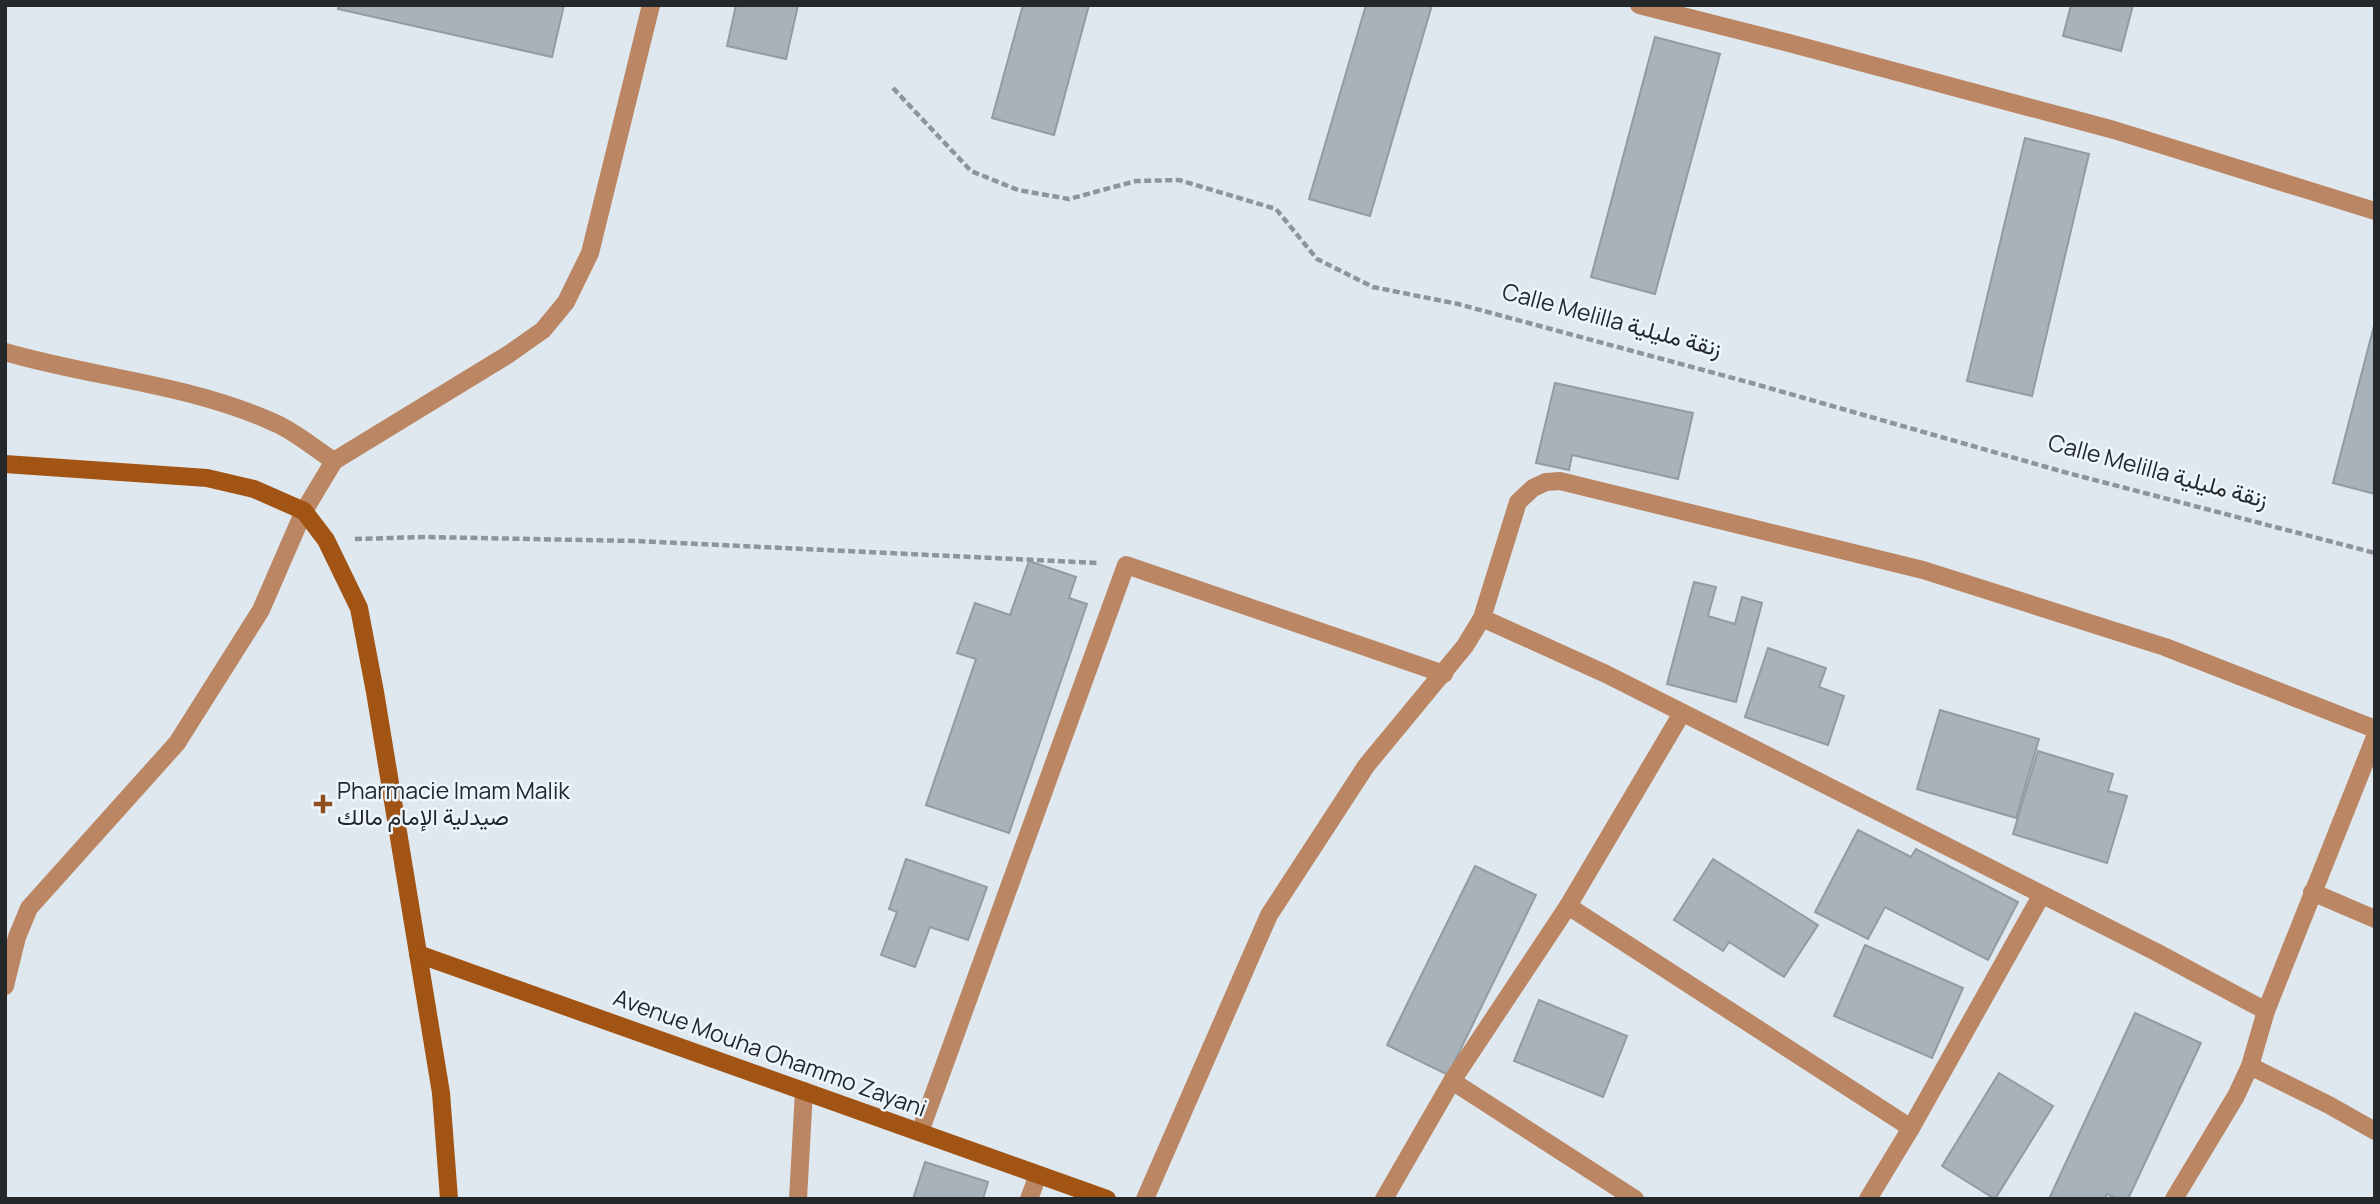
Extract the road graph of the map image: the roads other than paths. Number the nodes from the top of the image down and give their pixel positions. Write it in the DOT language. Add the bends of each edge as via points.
graph roads {
  1 [pos="651,5"];
  2 [pos="1639,5"];
  3 [pos="2375,211"];
  4 [pos="5,352"];
  5 [pos="334,461"];
  6 [pos="5,464"];
  7 [pos="304,510"];
  8 [pos="1482,618"];
  9 [pos="1444,674"];
  10 [pos="1682,713"];
  11 [pos="2375,729"];
  12 [pos="2375,737"];
  13 [pos="2312,892"];
  14 [pos="2041,896"];
  15 [pos="1568,906"];
  16 [pos="2375,919"];
  17 [pos="418,954"];
  18 [pos="5,986"];
  19 [pos="2266,1011"];
  20 [pos="2250,1066"];
  21 [pos="1452,1081"];
  22 [pos="804,1091"];
  23 [pos="1911,1128"];
  24 [pos="2375,1131"];
  25 [pos="920,1132"];
  26 [pos="1038,1175"];
  27 [pos="449,1199"];
  28 [pos="798,1199"];
  29 [pos="1029,1199"];
  30 [pos="1107,1199"];
  31 [pos="1145,1199"];
  32 [pos="1384,1199"];
  33 [pos="1635,1199"];
  34 [pos="1868,1199"];
  35 [pos="2174,1199"];
  1 -- 5 [label="street" via="590,253 566,302 543,330 509,354"];
  2 -- 3 [label="street" via="2114,130"];
  4 -- 5 [label="street" via="219,403 277,423"];
  5 -- 7 [label="street"];
  6 -- 7 [label="street" via="207,478 254,489"];
  7 -- 17 [label="street" via="326,540 359,608"];
  7 -- 18 [label="street" via="261,610 177,743 29,908"];
  8 -- 9 [label="street"];
  8 -- 10 [label="street"];
  8 -- 11 [label="street" via="1518,502 1533,488 1560,481 1923,570 2165,647"];
  9 -- 25 [label="street" via="1126,565"];
  9 -- 31 [label="street" via="1366,766 1269,915"];
  10 -- 14 [label="street"];
  10 -- 15 [label="street"];
  12 -- 13 [label="street"];
  13 -- 16 [label="street"];
  13 -- 19 [label="street"];
  14 -- 19 [label="street"];
  14 -- 23 [label="street"];
  15 -- 21 [label="street"];
  15 -- 23 [label="street"];
  17 -- 22 [label="street, Avenue Mouha Ohammo Zayani"];
  17 -- 27 [label="street" via="441,1093"];
  19 -- 20 [label="street"];
  20 -- 24 [label="street"];
  20 -- 35 [label="street"];
  21 -- 32 [label="street"];
  21 -- 33 [label="street"];
  22 -- 25 [label="street, Avenue Mouha Ohammo Zayani"];
  22 -- 28 [label="street"];
  23 -- 34 [label="street"];
  25 -- 26 [label="street, Avenue Mouha Ohammo Zayani"];
  26 -- 29 [label="street"];
  26 -- 30 [label="street, Avenue Mouha Ohammo Zayani"];
}
